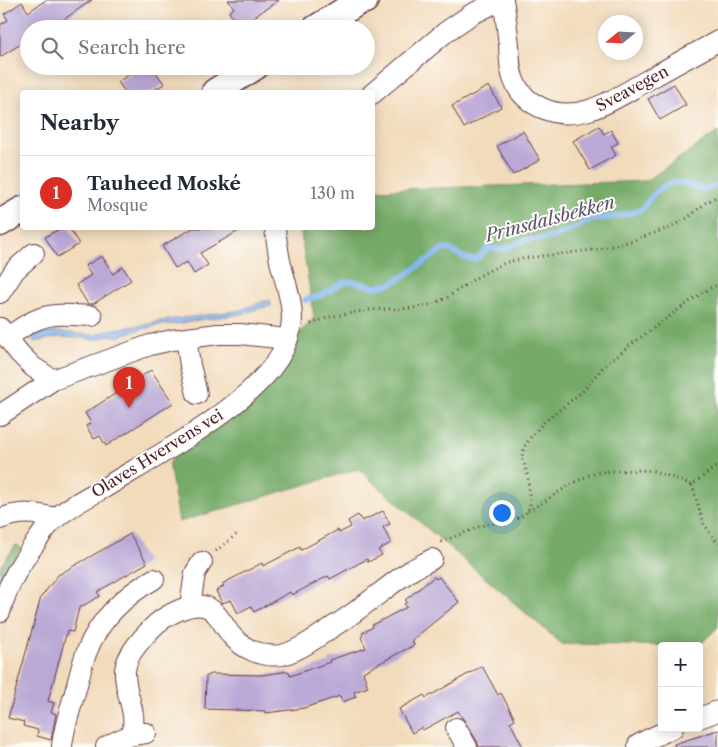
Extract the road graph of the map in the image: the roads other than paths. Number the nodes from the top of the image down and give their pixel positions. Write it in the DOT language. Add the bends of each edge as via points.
graph roads {
  1 [pos="502,0"];
  2 [pos="361,1"];
  3 [pos="330,20"];
  4 [pos="718,41"];
  5 [pos="242,75"];
  6 [pos="218,90"];
  7 [pos="375,91"];
  8 [pos="20,211"];
  9 [pos="0,223"];
  10 [pos="275,230"];
  11 [pos="34,254"];
  12 [pos="0,293"];
  13 [pos="92,316"];
  14 [pos="4,332"];
  15 [pos="186,338"];
  16 [pos="287,339"];
  17 [pos="53,380"];
  18 [pos="197,394"];
  19 [pos="0,415"];
  20 [pos="56,518"];
  21 [pos="0,519"];
  22 [pos="432,559"];
  23 [pos="202,562"];
  24 [pos="154,579"];
  25 [pos="190,606"];
  26 [pos="0,612"];
  27 [pos="718,711"];
  28 [pos="703,717"];
  29 [pos="456,728"];
  30 [pos="664,732"];
  31 [pos="638,745"];
  32 [pos="62,747"];
  33 [pos="106,747"];
  34 [pos="467,747"];
  1 -- 4 [label="street, Sveavegen" via="510,69 515,83 531,102 555,113 566,114 601,106"];
  1 -- 7 [label="street" via="472,14 447,31"];
  2 -- 3 [label="main road"];
  5 -- 6 [label="main road"];
  8 -- 9 [label="main road"];
  10 -- 16 [label="street, Olaves Hvervens vei" via="290,299 292,320"];
  11 -- 12 [label="street" via="15,270"];
  13 -- 14 [label="street" via="60,314"];
  14 -- 17 [label="street" via="33,367"];
  15 -- 16 [label="street" via="240,334"];
  15 -- 17 [label="street" via="150,345"];
  15 -- 18 [label="street, Olaves Hvervens vei"];
  16 -- 20 [label="street, Olaves Hvervens vei" via="273,366 223,413"];
  17 -- 19 [label="street"];
  20 -- 21 [label="street" via="20,513"];
  20 -- 26 [label="street, Olaves Hvervens vei" via="16,572"];
  22 -- 25 [label="street" via="411,570 316,638 293,651 273,656 247,648 231,635 212,610"];
  23 -- 25 [label="street" via="195,573"];
  24 -- 32 [label="street" via="118,605 94,638 84,660"];
  25 -- 33 [label="street" via="171,613 153,627 133,651 125,682 140,733"];
  27 -- 28 [label="street"];
  29 -- 34 [label="street"];
  30 -- 31 [label="street"];
}
